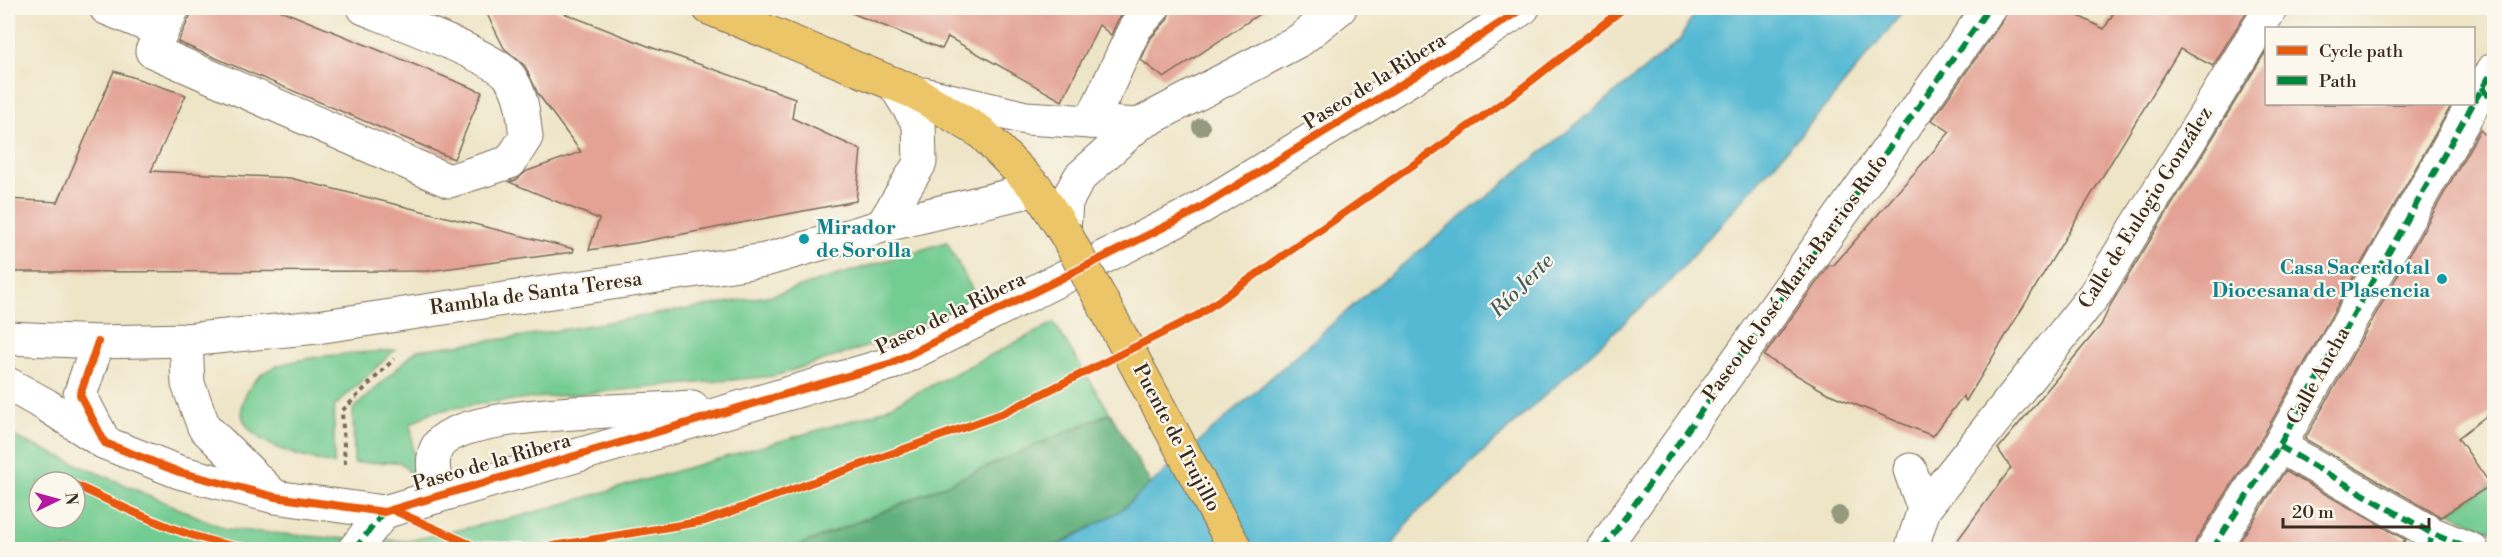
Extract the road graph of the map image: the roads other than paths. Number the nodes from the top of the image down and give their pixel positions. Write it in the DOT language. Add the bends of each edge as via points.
graph roads {
  1 [pos="106,8"];
  2 [pos="364,8"];
  3 [pos="709,8"];
  4 [pos="1153,8"];
  5 [pos="1340,8"];
  6 [pos="1522,8"];
  7 [pos="1989,8"];
  8 [pos="2271,8"];
  9 [pos="167,19"];
  10 [pos="1489,20"];
  11 [pos="905,88"];
  12 [pos="2483,93"];
  13 [pos="1091,122"];
  14 [pos="1138,125"];
  15 [pos="1037,189"];
  16 [pos="882,226"];
  17 [pos="1064,231"];
  18 [pos="8,338"];
  19 [pos="186,340"];
  20 [pos="98,342"];
  21 [pos="8,384"];
  22 [pos="765,401"];
  23 [pos="105,443"];
  24 [pos="2279,446"];
  25 [pos="1910,470"];
  26 [pos="438,496"];
  27 [pos="275,497"];
  28 [pos="1924,510"];
  29 [pos="384,512"];
  30 [pos="2430,542"];
  31 [pos="354,549"];
  32 [pos="1236,549"];
  33 [pos="1602,549"];
  34 [pos="1911,549"];
  35 [pos="2212,549"];
  36 [pos="2472,549"];
  1 -- 9 [label="street"];
  2 -- 9 [label="street" via="486,59 508,74 521,98 526,137 510,162 449,181 152,51"];
  3 -- 11 [label="main road, Puente de Trujillo"];
  4 -- 13 [label="street" via="1135,28"];
  5 -- 14 [label="street" via="1300,40"];
  6 -- 10 [label="street"];
  7 -- 33 [label="street, Paseo de José María Barrios Rufo"];
  8 -- 28 [label="street, Calle de Eulogio González" via="2095,294"];
  10 -- 22 [label="street, Paseo de la Ribera" via="1192,213 892,363"];
  11 -- 13 [label="street" via="1026,118"];
  11 -- 15 [label="main road, Puente de Trujillo" via="981,132"];
  11 -- 16 [label="street" via="919,124 920,163"];
  12 -- 24 [label="street, Calle Ancha"];
  13 -- 14 [label="street"];
  14 -- 17 [label="street" via="1080,177 1066,202"];
  15 -- 16 [label="street, Rambla de Santa Teresa"];
  15 -- 17 [label="main road, Puente de Trujillo"];
  16 -- 19 [label="street, Rambla de Santa Teresa" via="765,260 317,327"];
  17 -- 32 [label="main road, Puente de Trujillo, bridge"];
  18 -- 20 [label="street, Rambla de Santa Teresa"];
  19 -- 20 [label="street, Rambla de Santa Teresa"];
  19 -- 27 [label="street" via="188,384 204,427"];
  20 -- 23 [label="street" via="80,395"];
  21 -- 23 [label="street"];
  22 -- 26 [label="street, Paseo de la Ribera"];
  22 -- 26 [label="street" via="513,419 471,426 442,441 434,456"];
  23 -- 27 [label="street" via="179,472"];
  24 -- 30 [label="street"];
  24 -- 35 [label="street, Calle Ancha"];
  25 -- 28 [label="street"];
  26 -- 29 [label="street, Paseo de la Ribera"];
  27 -- 29 [label="street, Paseo de la Ribera"];
  28 -- 34 [label="street, Calle de Eulogio González"];
  29 -- 31 [label="street"];
  30 -- 36 [label="street"];
}
